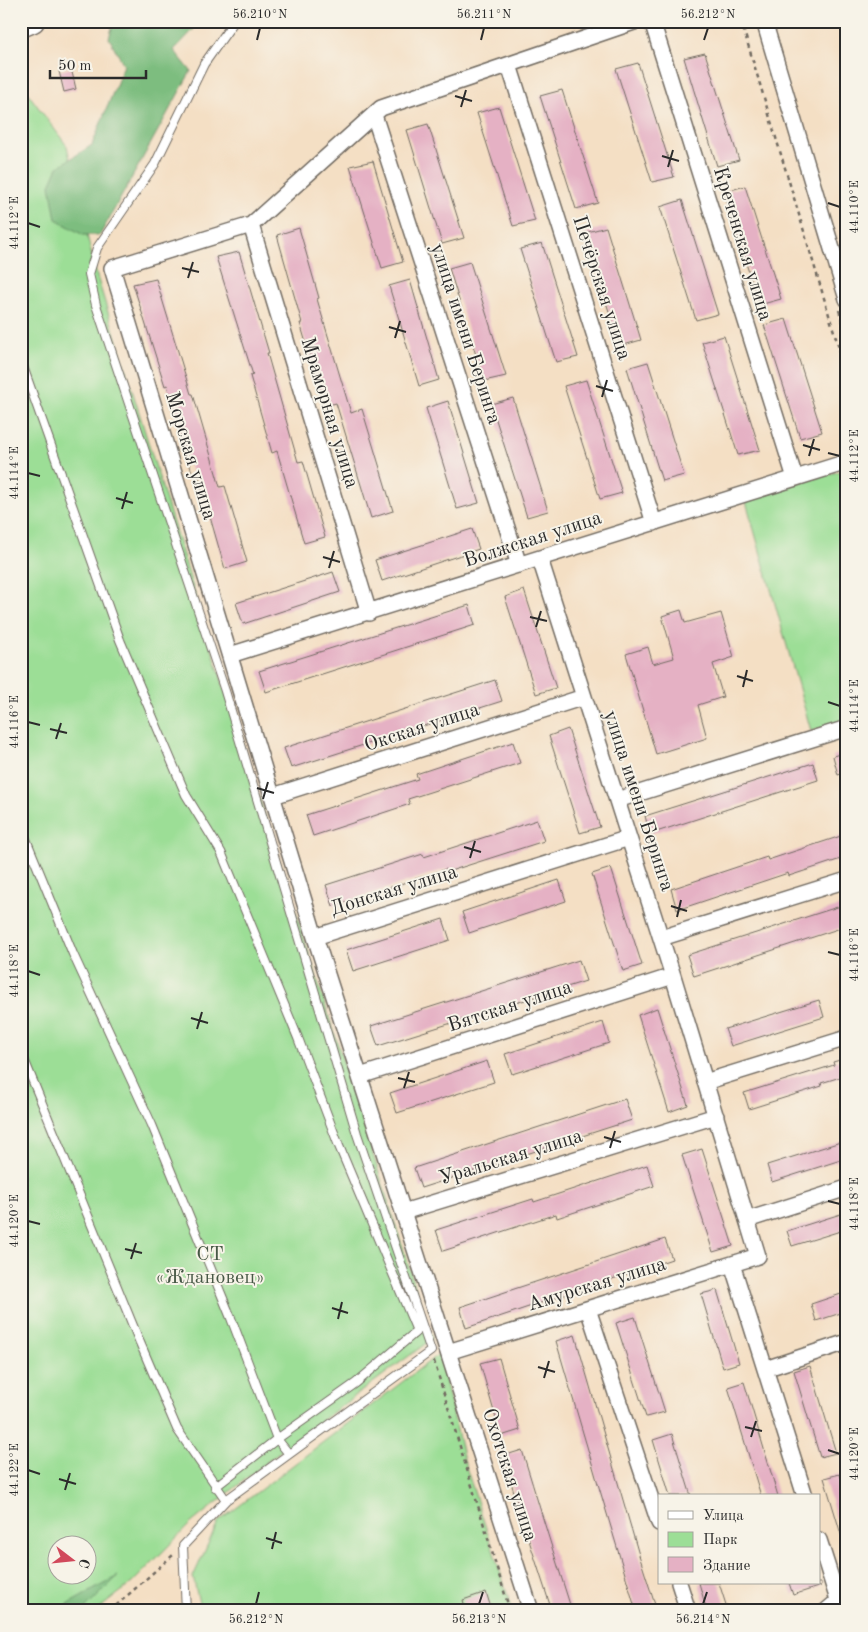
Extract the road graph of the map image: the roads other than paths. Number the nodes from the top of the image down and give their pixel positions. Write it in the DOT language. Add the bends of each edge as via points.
graph roads {
  1 [pos="33,21"];
  2 [pos="236,21"];
  3 [pos="637,21"];
  4 [pos="652,21"];
  5 [pos="764,21"];
  6 [pos="21,26"];
  7 [pos="509,65"];
  8 [pos="374,115"];
  9 [pos="251,225"];
  10 [pos="847,299"];
  11 [pos="21,361"];
  12 [pos="847,462"];
  13 [pos="795,478"];
  14 [pos="654,523"];
  15 [pos="540,559"];
  16 [pos="519,565"];
  17 [pos="369,613"];
  18 [pos="230,655"];
  19 [pos="584,697"];
  20 [pos="847,728"];
  21 [pos="273,796"];
  22 [pos="617,800"];
  23 [pos="21,827"];
  24 [pos="629,838"];
  25 [pos="847,880"];
  26 [pos="315,937"];
  27 [pos="661,938"];
  28 [pos="673,976"];
  29 [pos="847,1038"];
  30 [pos="21,1052"];
  31 [pos="360,1076"];
  32 [pos="705,1082"];
  33 [pos="716,1116"];
  34 [pos="847,1188"];
  35 [pos="403,1212"];
  36 [pos="747,1220"];
  37 [pos="758,1256"];
  38 [pos="732,1264"];
  39 [pos="588,1309"];
  40 [pos="847,1342"];
  41 [pos="448,1352"];
  42 [pos="765,1369"];
  43 [pos="277,1439"];
  44 [pos="289,1454"];
  45 [pos="216,1487"];
  46 [pos="804,1494"];
  47 [pos="226,1500"];
  48 [pos="658,1520"];
  49 [pos="820,1542"];
  50 [pos="679,1584"];
  51 [pos="843,1597"];
  52 [pos="186,1611"];
  53 [pos="531,1611"];
  54 [pos="688,1611"];
  55 [pos="826,1611"];
  1 -- 6 [label="main road"];
  2 -- 44 [label="lane" via="204,64 155,164 97,248 89,274 96,305 225,690 357,1134 431,1352"];
  3 -- 7 [label="street"];
  4 -- 13 [label="street, Креченская улица"];
  5 -- 10 [label="street"];
  7 -- 8 [label="street" via="381,108"];
  7 -- 14 [label="street, Печёрская улица"];
  8 -- 9 [label="street"];
  8 -- 16 [label="street, улица имени Беринга"];
  9 -- 17 [label="street, Мраморная улица"];
  9 -- 18 [label="street, Морская улица" via="112,268"];
  11 -- 43 [label="lane" via="120,640 186,795 225,861 417,1331 356,1383"];
  12 -- 13 [label="street, Волжская улица"];
  13 -- 14 [label="street, Волжская улица"];
  14 -- 15 [label="street, Волжская улица"];
  15 -- 16 [label="street, Волжская улица"];
  15 -- 19 [label="street, улица имени Беринга"];
  16 -- 17 [label="street, Волжская улица"];
  17 -- 18 [label="street, Волжская улица"];
  18 -- 21 [label="street, Морская улица"];
  19 -- 21 [label="street, Окская улица"];
  19 -- 22 [label="street, улица имени Беринга"];
  20 -- 22 [label="street"];
  21 -- 26 [label="street, Морская улица"];
  22 -- 24 [label="street, улица имени Беринга"];
  23 -- 43 [label="lane" via="73,954 152,1124"];
  24 -- 26 [label="street, Донская улица"];
  24 -- 27 [label="street, улица имени Беринга"];
  25 -- 27 [label="street"];
  26 -- 31 [label="street, Охотская улица"];
  27 -- 28 [label="street, улица имени Беринга"];
  28 -- 31 [label="street, Вятская улица"];
  28 -- 32 [label="street, улица имени Беринга"];
  29 -- 32 [label="street"];
  30 -- 45 [label="lane" via="177,1429"];
  31 -- 35 [label="street, Охотская улица"];
  32 -- 33 [label="street, улица имени Беринга"];
  33 -- 35 [label="street, Уральская улица"];
  33 -- 36 [label="street, улица имени Беринга"];
  34 -- 36 [label="street"];
  35 -- 41 [label="street, Охотская улица"];
  36 -- 37 [label="street, улица имени Беринга"];
  37 -- 38 [label="street, Амурская улица"];
  38 -- 39 [label="street, Амурская улица"];
  38 -- 42 [label="street"];
  39 -- 41 [label="street, Амурская улица"];
  39 -- 48 [label="street"];
  40 -- 42 [label="street"];
  41 -- 53 [label="street, Охотская улица"];
  42 -- 46 [label="street"];
  43 -- 44 [label="lane"];
  43 -- 45 [label="lane"];
  44 -- 47 [label="lane"];
  45 -- 47 [label="lane"];
  47 -- 52 [label="lane" via="184,1546"];
  49 -- 51 [label="street"];
  50 -- 54 [label="street"];
  51 -- 55 [label="street"];
}
